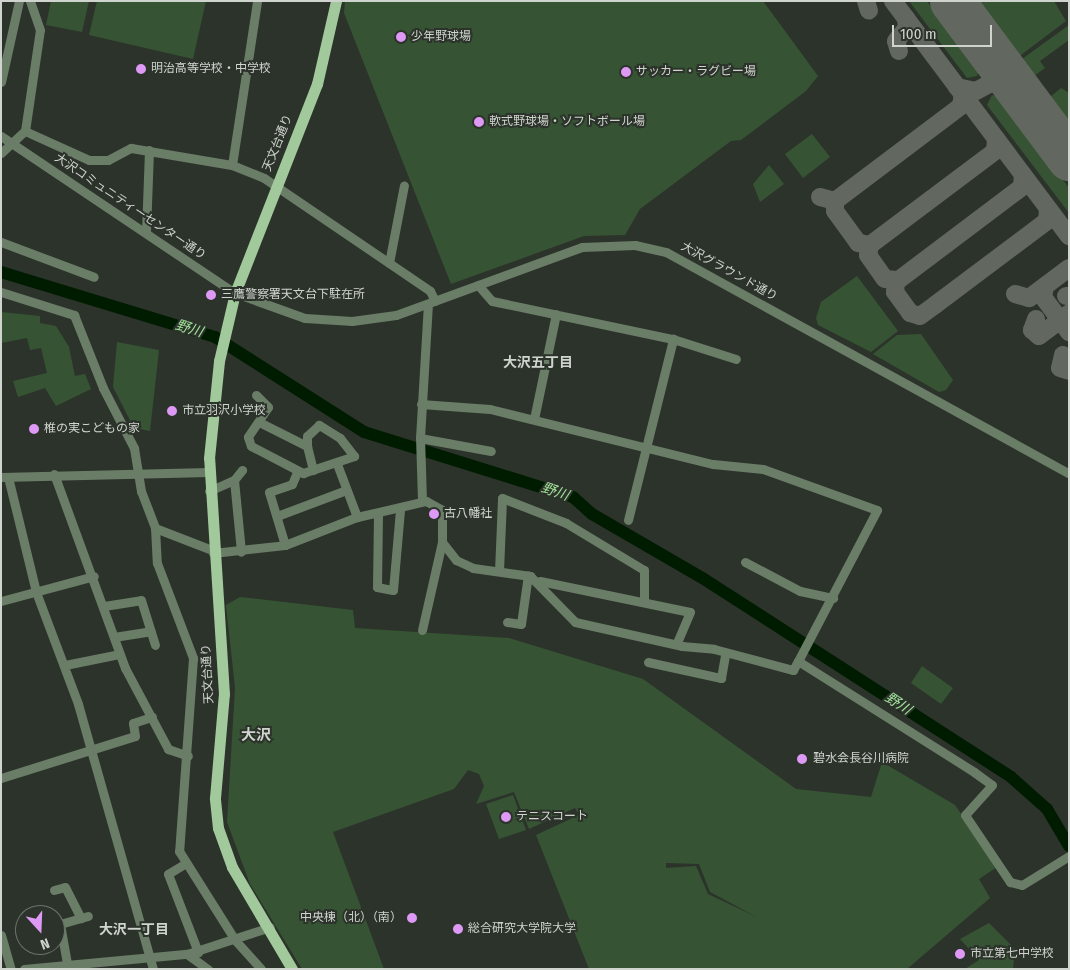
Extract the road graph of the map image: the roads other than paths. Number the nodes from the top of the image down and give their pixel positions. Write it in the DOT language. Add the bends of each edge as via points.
graph roads {
  1 [pos="19,1"];
  2 [pos="30,1"];
  3 [pos="257,1"];
  4 [pos="336,1"];
  5 [pos="1,82"];
  6 [pos="25,131"];
  7 [pos="1,136"];
  8 [pos="11,143"];
  9 [pos="149,150"];
  10 [pos="1,153"];
  11 [pos="232,165"];
  12 [pos="404,185"];
  13 [pos="275,186"];
  14 [pos="146,232"];
  15 [pos="1,242"];
  16 [pos="389,262"];
  17 [pos="94,278"];
  18 [pos="478,285"];
  19 [pos="1,292"];
  20 [pos="235,293"];
  21 [pos="432,302"];
  22 [pos="556,314"];
  23 [pos="673,339"];
  24 [pos="736,359"];
  25 [pos="256,395"];
  26 [pos="421,404"];
  27 [pos="534,419"];
  28 [pos="259,422"];
  29 [pos="420,438"];
  30 [pos="308,446"];
  31 [pos="648,447"];
  32 [pos="491,451"];
  33 [pos="337,464"];
  34 [pos="242,470"];
  35 [pos="313,470"];
  36 [pos="140,471"];
  37 [pos="209,472"];
  38 [pos="297,472"];
  39 [pos="54,474"];
  40 [pos="1069,474"];
  41 [pos="4,477"];
  42 [pos="234,480"];
  43 [pos="346,490"];
  44 [pos="209,491"];
  45 [pos="422,500"];
  46 [pos="400,510"];
  47 [pos="378,515"];
  48 [pos="276,516"];
  49 [pos="357,517"];
  50 [pos="628,520"];
  51 [pos="155,528"];
  52 [pos="442,542"];
  53 [pos="285,544"];
  54 [pos="212,551"];
  55 [pos="241,552"];
  56 [pos="745,562"];
  57 [pos="499,571"];
  58 [pos="528,575"];
  59 [pos="94,576"];
  60 [pos="540,581"];
  61 [pos="36,592"];
  62 [pos="833,598"];
  63 [pos="1,601"];
  64 [pos="644,602"];
  65 [pos="104,606"];
  66 [pos="507,622"];
  67 [pos="151,630"];
  68 [pos="422,630"];
  69 [pos="114,637"];
  70 [pos="677,643"];
  71 [pos="155,645"];
  72 [pos="119,654"];
  73 [pos="726,655"];
  74 [pos="799,660"];
  75 [pos="648,662"];
  76 [pos="65,665"];
  77 [pos="152,717"];
  78 [pos="91,747"];
  79 [pos="188,756"];
  80 [pos="1,778"];
  81 [pos="1067,857"];
  82 [pos="186,863"];
  83 [pos="54,890"];
  84 [pos="270,927"];
  85 [pos="1,935"];
  86 [pos="234,940"];
  87 [pos="198,952"];
  88 [pos="148,954"];
  89 [pos="187,954"];
  90 [pos="68,966"];
  91 [pos="11,969"];
  92 [pos="24,969"];
  93 [pos="153,969"];
  94 [pos="208,969"];
  95 [pos="261,969"];
  96 [pos="292,969"];
  1 -- 5 [label="street"];
  2 -- 6 [label="street" via="40,30"];
  3 -- 11 [label="street"];
  4 -- 13 [label="main road, 天文台通り" via="323,68"];
  6 -- 8 [label="street"];
  6 -- 9 [label="street" via="89,160 108,160 131,148"];
  7 -- 8 [label="street, 大沢コミュニティーセンター通り"];
  8 -- 10 [label="street"];
  8 -- 14 [label="street, 大沢コミュニティーセンター通り"];
  9 -- 11 [label="street"];
  9 -- 14 [label="street"];
  11 -- 13 [label="street"];
  12 -- 16 [label="street"];
  13 -- 16 [label="street"];
  13 -- 20 [label="main road, 天文台通り"];
  14 -- 20 [label="street, 大沢コミュニティーセンター通り"];
  15 -- 17 [label="street"];
  16 -- 21 [label="street" via="430,291"];
  18 -- 21 [label="street, 大沢グラウンド通り"];
  18 -- 22 [label="street" via="492,300"];
  18 -- 40 [label="street, 大沢グラウンド通り" via="582,247 635,245 666,252"];
  19 -- 36 [label="street" via="74,315 103,388 134,448"];
  20 -- 21 [label="street, 大沢グラウンド通り" via="298,316 338,322 384,317"];
  20 -- 37 [label="main road, 天文台通り" via="219,358"];
  21 -- 26 [label="street"];
  22 -- 23 [label="street"];
  22 -- 27 [label="street"];
  23 -- 24 [label="street"];
  23 -- 31 [label="street"];
  25 -- 28 [label="street" via="268,407"];
  26 -- 27 [label="street" via="490,409"];
  26 -- 29 [label="street"];
  27 -- 31 [label="street"];
  28 -- 30 [label="street"];
  28 -- 38 [label="street" via="248,437 250,446"];
  29 -- 32 [label="street"];
  29 -- 45 [label="street"];
  30 -- 33 [label="street" via="307,436 319,425 340,438 354,456"];
  30 -- 35 [label="street"];
  31 -- 50 [label="street"];
  31 -- 62 [label="street" via="713,464 763,469 877,510"];
  33 -- 35 [label="street"];
  33 -- 43 [label="street"];
  34 -- 42 [label="street"];
  35 -- 38 [label="street"];
  36 -- 37 [label="street"];
  36 -- 39 [label="street"];
  36 -- 51 [label="street" via="141,492"];
  37 -- 44 [label="main road, 天文台通り"];
  38 -- 48 [label="street" via="292,484 268,492"];
  39 -- 41 [label="street"];
  39 -- 59 [label="street"];
  41 -- 61 [label="street"];
  42 -- 44 [label="street"];
  42 -- 55 [label="street"];
  43 -- 48 [label="street"];
  43 -- 49 [label="street"];
  44 -- 54 [label="main road, 天文台通り"];
  45 -- 46 [label="street"];
  45 -- 52 [label="street" via="442,510"];
  46 -- 47 [label="street"];
  46 -- 47 [label="street" via="393,590 377,587"];
  47 -- 49 [label="street"];
  48 -- 53 [label="street"];
  49 -- 53 [label="street"];
  51 -- 54 [label="street"];
  51 -- 79 [label="street" via="157,563 192,658"];
  52 -- 57 [label="street" via="464,564"];
  52 -- 68 [label="street"];
  53 -- 55 [label="street"];
  54 -- 55 [label="street"];
  54 -- 84 [label="main road, 天文台通り" via="224,706 217,822 232,867"];
  56 -- 62 [label="street" via="800,591"];
  57 -- 58 [label="street"];
  57 -- 64 [label="street" via="502,498 566,523 644,570"];
  58 -- 60 [label="street"];
  58 -- 66 [label="street" via="521,624"];
  59 -- 61 [label="street"];
  59 -- 65 [label="street"];
  60 -- 64 [label="street"];
  60 -- 70 [label="street" via="576,622"];
  61 -- 63 [label="street"];
  61 -- 76 [label="street"];
  62 -- 74 [label="street"];
  64 -- 70 [label="street" via="690,612"];
  65 -- 67 [label="street" via="140,600"];
  65 -- 69 [label="street"];
  67 -- 69 [label="street"];
  67 -- 71 [label="street"];
  69 -- 72 [label="street"];
  70 -- 73 [label="street"];
  72 -- 76 [label="street"];
  72 -- 77 [label="street"];
  73 -- 74 [label="street" via="793,670"];
  73 -- 75 [label="street" via="721,678"];
  74 -- 81 [label="street" via="992,785 964,815 1010,882 1022,885"];
  76 -- 78 [label="street"];
  77 -- 78 [label="street" via="133,723 136,736"];
  77 -- 79 [label="street" via="168,749"];
  78 -- 80 [label="street"];
  78 -- 88 [label="street"];
  79 -- 82 [label="street" via="179,851"];
  82 -- 86 [label="street"];
  82 -- 87 [label="street" via="168,874"];
  83 -- 90 [label="street" via="65,887 84,917 60,924"];
  84 -- 86 [label="street"];
  84 -- 96 [label="main road, 天文台通り"];
  85 -- 91 [label="street"];
  86 -- 87 [label="street"];
  86 -- 95 [label="street"];
  87 -- 89 [label="street"];
  88 -- 89 [label="street"];
  88 -- 90 [label="street"];
  88 -- 93 [label="street"];
  89 -- 94 [label="street"];
  90 -- 92 [label="street"];
}
